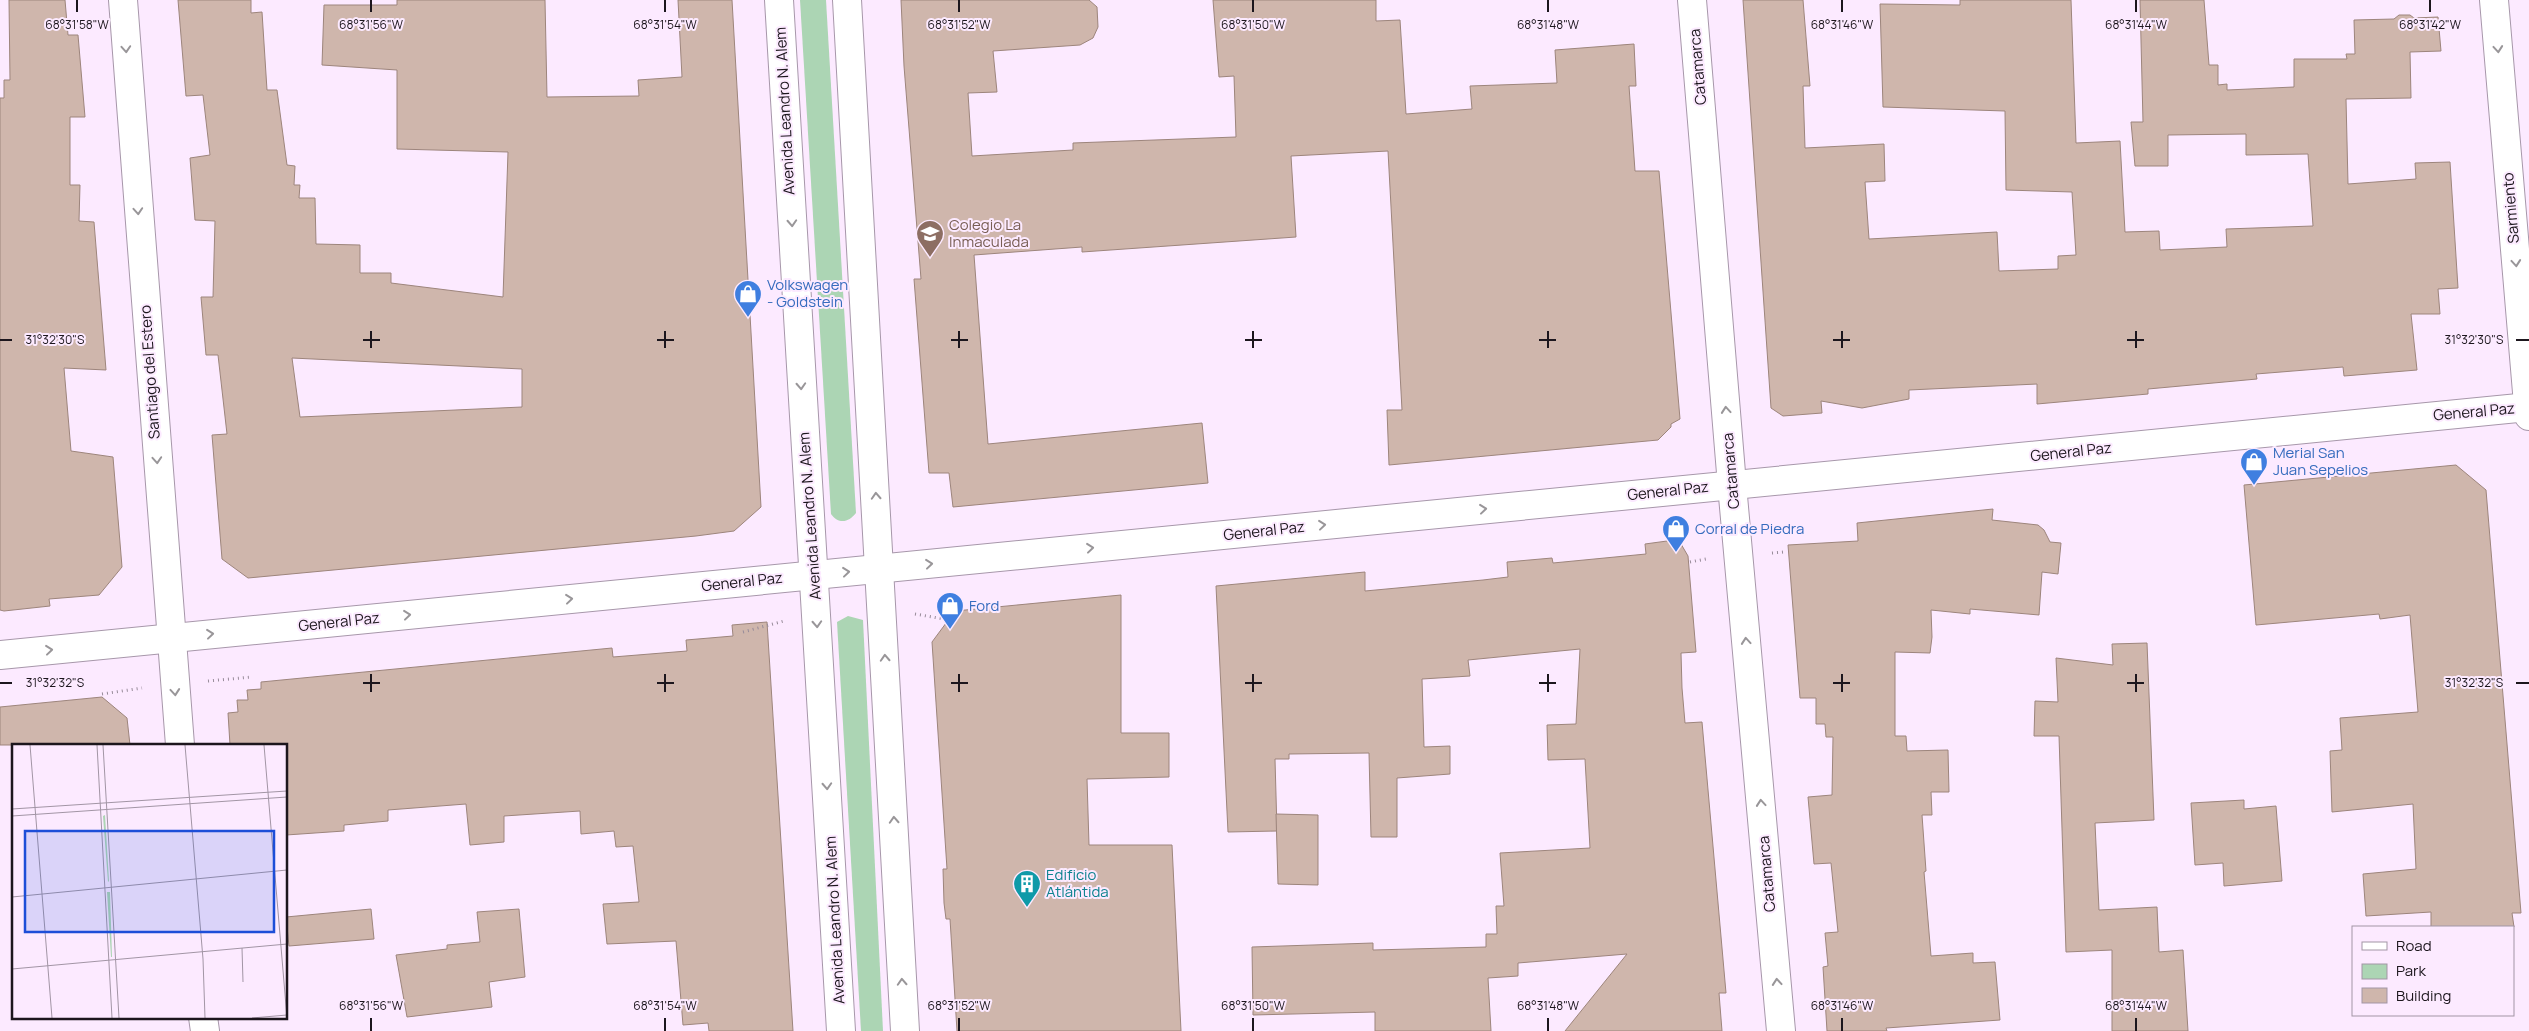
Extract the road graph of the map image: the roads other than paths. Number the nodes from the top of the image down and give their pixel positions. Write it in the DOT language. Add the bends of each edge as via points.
graph roads {
  1 [pos="122,0"];
  2 [pos="779,0"];
  3 [pos="847,0"];
  4 [pos="1692,0"];
  5 [pos="2494,0"];
  6 [pos="2529,410"];
  7 [pos="1732,485"];
  8 [pos="880,569"];
  9 [pos="813,575"];
  10 [pos="170,638"];
  11 [pos="0,655"];
  12 [pos="180,744"];
  13 [pos="204,1018"];
  14 [pos="205,1031"];
  15 [pos="842,1031"];
  16 [pos="905,1031"];
  17 [pos="1781,1031"];
  1 -- 10 [label="street, Santiago del Estero, one-way"];
  2 -- 9 [label="street, Avenida Leandro N. Alem, one-way"];
  8 -- 3 [label="street, one-way"];
  7 -- 4 [label="street, Catamarca, one-way"];
  5 -- 6 [label="street, Sarmiento, one-way"];
  6 -- 7 [label="street, General Paz"];
  8 -- 7 [label="street, General Paz, one-way"];
  17 -- 7 [label="street, Catamarca, one-way"];
  9 -- 8 [label="street, General Paz, one-way"];
  16 -- 8 [label="street, one-way"];
  10 -- 9 [label="street, General Paz, one-way"];
  9 -- 15 [label="street, Avenida Leandro N. Alem, one-way"];
  11 -- 10 [label="street, General Paz, one-way"];
  10 -- 12 [label="street, Santiago del Estero, one-way"];
  13 -- 14 [label="street"];
}
